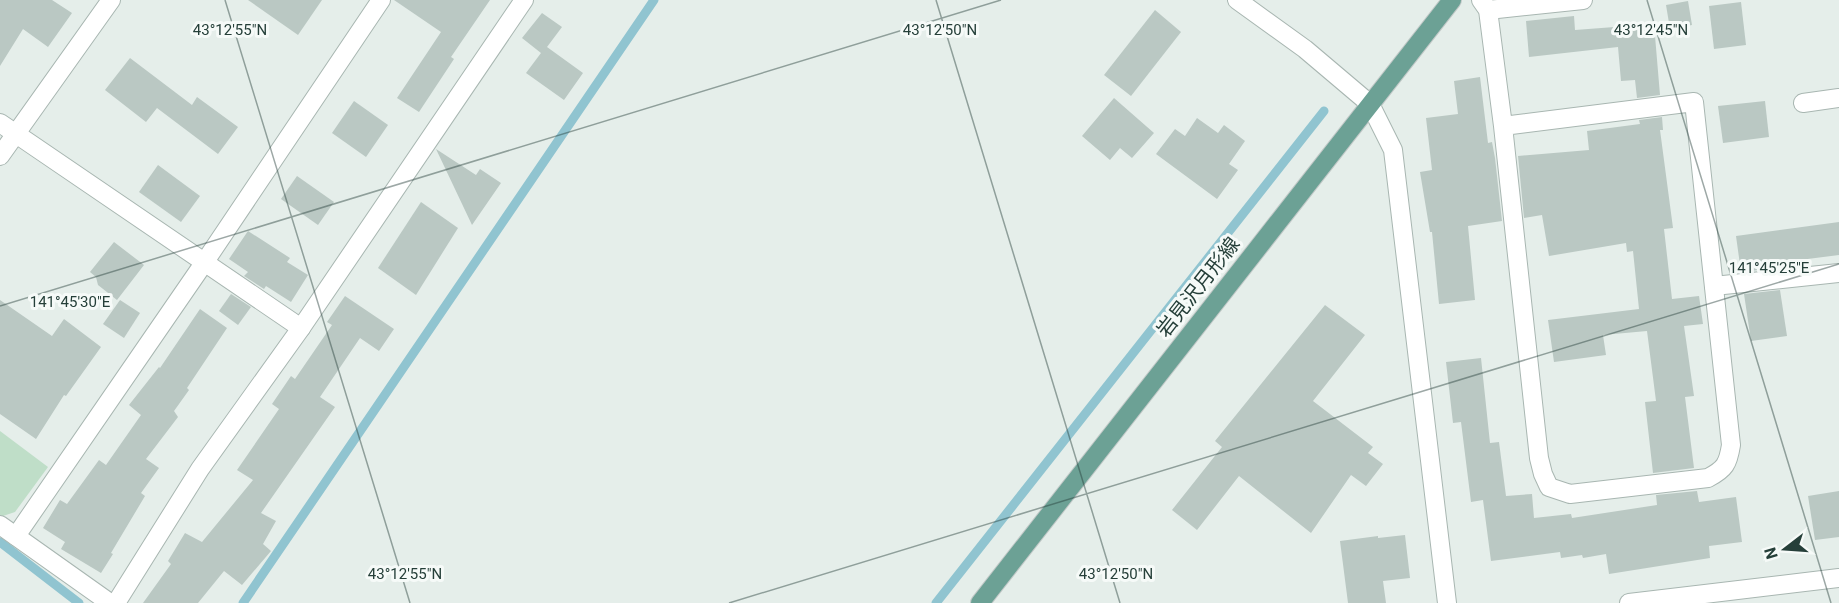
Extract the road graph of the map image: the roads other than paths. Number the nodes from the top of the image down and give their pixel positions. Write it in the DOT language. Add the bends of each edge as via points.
graph roads {
  1 [pos="111,0"];
  2 [pos="381,0"];
  3 [pos="524,0"];
  4 [pos="1237,0"];
  5 [pos="1452,0"];
  6 [pos="1583,0"];
  7 [pos="1484,5"];
  8 [pos="1839,98"];
  9 [pos="1803,103"];
  10 [pos="1370,104"];
  11 [pos="0,123"];
  12 [pos="1503,126"];
  13 [pos="15,133"];
  14 [pos="0,156"];
  15 [pos="204,263"];
  16 [pos="1839,273"];
  17 [pos="1714,286"];
  18 [pos="301,328"];
  19 [pos="0,525"];
  20 [pos="16,536"];
  21 [pos="1839,578"];
  22 [pos="110,603"];
  23 [pos="116,603"];
  24 [pos="980,603"];
  25 [pos="1447,603"];
  26 [pos="1629,603"];
  1 -- 13 [label="street"];
  2 -- 15 [label="street"];
  3 -- 18 [label="street"];
  4 -- 10 [label="street" via="1305,49"];
  5 -- 10 [label="main road, 岩見沢月形線"];
  6 -- 7 [label="street"];
  7 -- 12 [label="street"];
  8 -- 9 [label="street"];
  10 -- 24 [label="main road, 岩見沢月形線"];
  10 -- 25 [label="street" via="1393,150"];
  11 -- 13 [label="street"];
  12 -- 17 [label="street" via="1694,102"];
  12 -- 17 [label="street" via="1539,458 1548,487 1570,494 1708,478 1722,471 1731,445"];
  13 -- 14 [label="street"];
  13 -- 15 [label="street"];
  15 -- 18 [label="street"];
  15 -- 20 [label="street"];
  16 -- 17 [label="street"];
  18 -- 23 [label="street" via="200,469"];
  19 -- 20 [label="street"];
  20 -- 22 [label="street"];
  21 -- 26 [label="street"];
}
